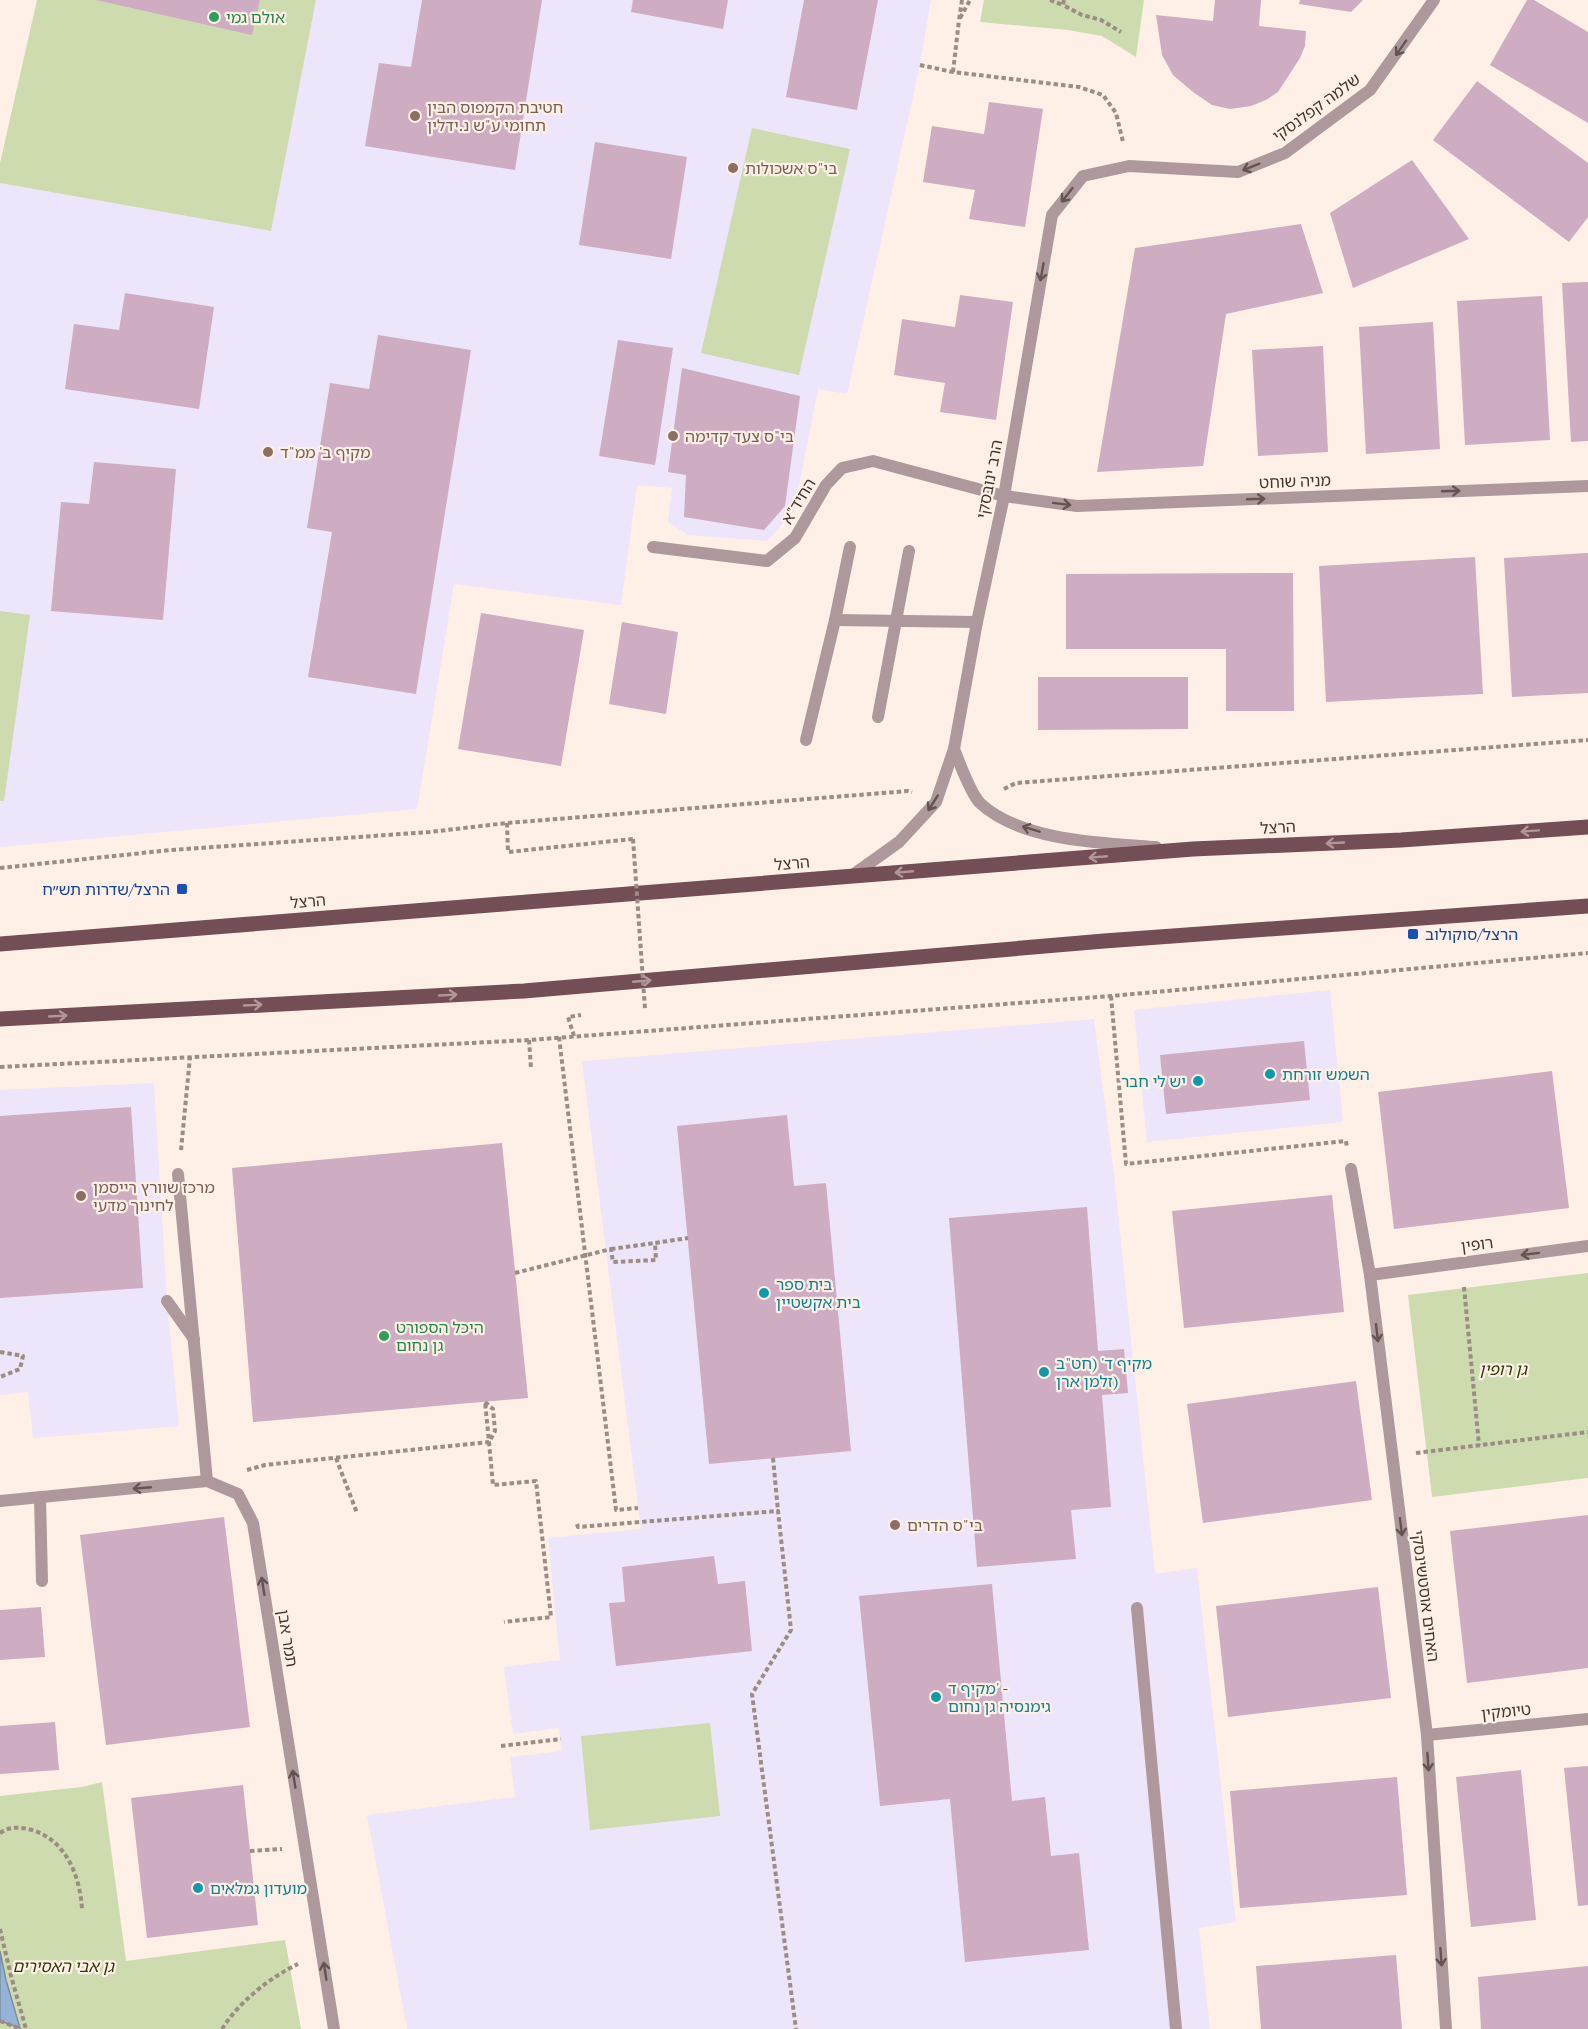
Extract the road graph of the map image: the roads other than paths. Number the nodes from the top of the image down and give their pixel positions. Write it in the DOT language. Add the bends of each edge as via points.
graph roads {
  1 [pos="1434,0"];
  2 [pos="1052,215"];
  3 [pos="1588,486"];
  4 [pos="1004,496"];
  5 [pos="653,547"];
  6 [pos="850,547"];
  7 [pos="909,551"];
  8 [pos="835,620"];
  9 [pos="895,622"];
  10 [pos="977,622"];
  11 [pos="878,717"];
  12 [pos="806,740"];
  13 [pos="954,749"];
  14 [pos="1588,827"];
  15 [pos="1193,849"];
  16 [pos="850,877"];
  17 [pos="1588,906"];
  18 [pos="0,944"];
  19 [pos="0,1019"];
  20 [pos="1351,1169"];
  21 [pos="178,1174"];
  22 [pos="1588,1246"];
  23 [pos="1370,1275"];
  24 [pos="167,1301"];
  25 [pos="194,1340"];
  26 [pos="207,1481"];
  27 [pos="40,1497"];
  28 [pos="0,1501"];
  29 [pos="42,1581"];
  30 [pos="1137,1608"];
  31 [pos="1588,1719"];
  32 [pos="1427,1735"];
  33 [pos="334,2029"];
  34 [pos="1176,2029"];
  35 [pos="1446,2029"];
  1 -- 2 [label="street, שלמה קפלנסקי, one-way" via="1370,90 1285,153 1238,172 1129,166 1083,176"];
  2 -- 4 [label="street, הרב ינובסקי, one-way"];
  4 -- 3 [label="street, מניה שוחט, one-way" via="1077,506"];
  4 -- 5 [label="street, החיד\"א" via="873,461 842,468 826,485 795,538 767,561"];
  4 -- 10 [label="street, הרב ינובסקי"];
  6 -- 8 [label="street"];
  7 -- 9 [label="street"];
  8 -- 9 [label="street"];
  8 -- 12 [label="street"];
  9 -- 10 [label="street"];
  9 -- 11 [label="street"];
  10 -- 13 [label="street, הרב ינובסקי"];
  15 -- 13 [label="street, one-way" via="1081,842 1029,830 979,802"];
  13 -- 16 [label="street, הרב ינובסקי, one-way" via="936,802 899,842"];
  14 -- 15 [label="main road, הרצל, one-way"];
  15 -- 16 [label="main road, הרצל, one-way"];
  16 -- 18 [label="main road, הרצל"];
  19 -- 17 [label="main road, one-way" via="524,991 1104,941"];
  20 -- 23 [label="street, האחים אוסטשינסקי"];
  21 -- 25 [label="street"];
  22 -- 23 [label="street, רופין, one-way"];
  23 -- 32 [label="street, האחים אוסטשינסקי, one-way"];
  24 -- 25 [label="street"];
  25 -- 26 [label="street"];
  26 -- 27 [label="street, תמר אבן, one-way"];
  33 -- 26 [label="street, תמר אבן, one-way" via="253,1523 238,1494"];
  27 -- 28 [label="street, תמר אבן"];
  27 -- 29 [label="street"];
  30 -- 34 [label="street"];
  31 -- 32 [label="street, טיומקין"];
  32 -- 35 [label="street, האחים אוסטשינסקי, one-way"];
}
